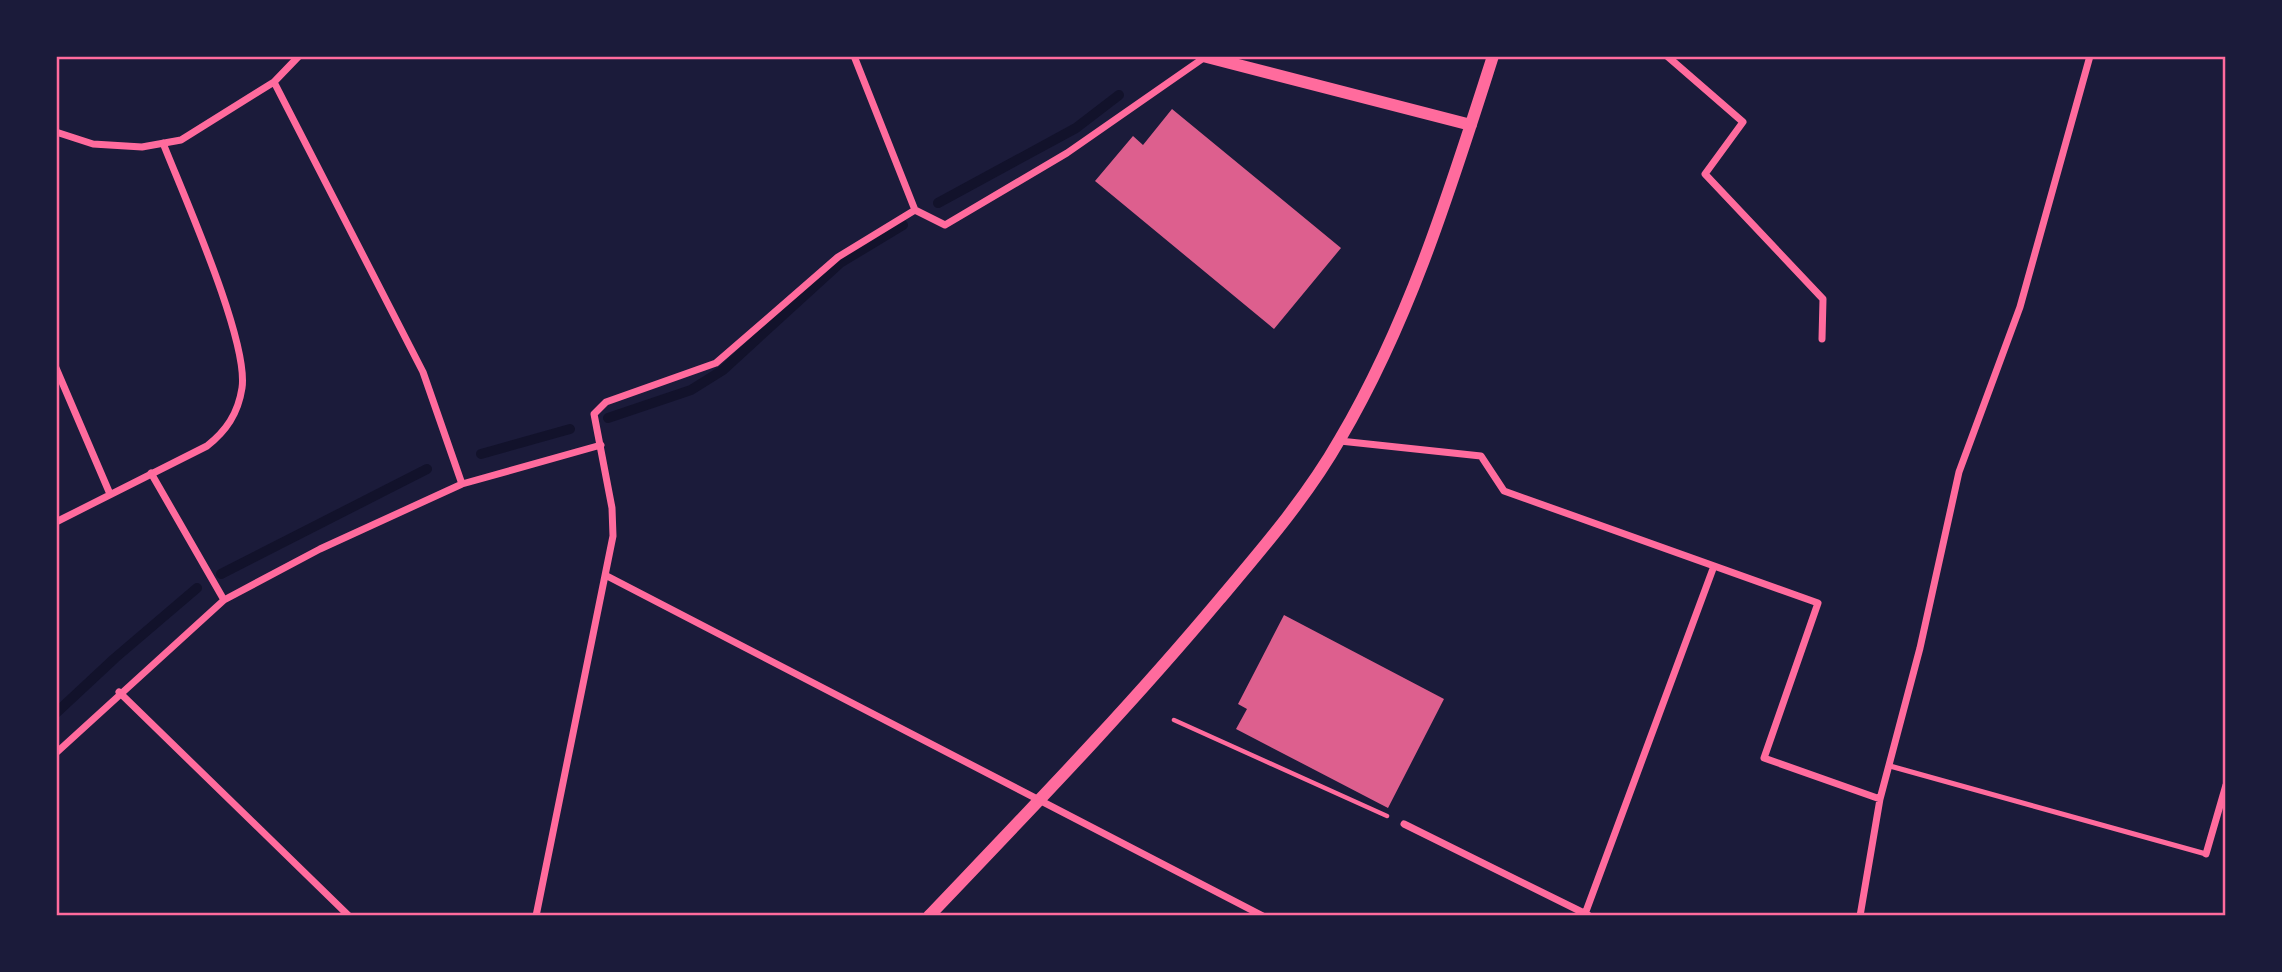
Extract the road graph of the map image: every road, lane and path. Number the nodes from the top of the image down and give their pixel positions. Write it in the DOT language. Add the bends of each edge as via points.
graph roads {
  1 [pos="299,56"];
  2 [pos="854,56"];
  3 [pos="1204,56"];
  4 [pos="1493,56"];
  5 [pos="1667,56"];
  6 [pos="2090,56"];
  7 [pos="274,82"];
  8 [pos="1471,125"];
  9 [pos="56,132"];
  10 [pos="163,144"];
  11 [pos="915,210"];
  12 [pos="1822,339"];
  13 [pos="56,368"];
  14 [pos="1340,441"];
  15 [pos="601,445"];
  16 [pos="151,473"];
  17 [pos="462,484"];
  18 [pos="110,494"];
  19 [pos="56,522"];
  20 [pos="1714,566"];
  21 [pos="607,576"];
  22 [pos="224,600"];
  23 [pos="119,692"];
  24 [pos="1174,720"];
  25 [pos="56,753"];
  26 [pos="1890,766"];
  27 [pos="2226,785"];
  28 [pos="1880,799"];
  29 [pos="1040,800"];
  30 [pos="1404,824"];
  31 [pos="2206,854"];
  32 [pos="1588,915"];
  33 [pos="349,916"];
  34 [pos="536,916"];
  35 [pos="929,916"];
  36 [pos="1263,916"];
  37 [pos="1860,916"];
  1 -- 7 [label="street"];
  2 -- 11 [label="street"];
  3 -- 8 [label="street"];
  3 -- 11 [label="street" via="1067,153 962,217 945,225"];
  4 -- 8 [label="street"];
  5 -- 12 [label="street" via="1743,122 1704,174 1823,299"];
  6 -- 26 [label="street" via="2020,307 1959,472"];
  7 -- 10 [label="street" via="181,140"];
  7 -- 17 [label="street" via="423,372"];
  8 -- 14 [label="street" via="1390,344"];
  9 -- 10 [label="street" via="93,144"];
  10 -- 16 [label="street" via="218,286 237,346 242,387 226,432"];
  11 -- 15 [label="street" via="838,257 716,363 606,402 594,414"];
  13 -- 18 [label="street"];
  14 -- 20 [label="street" via="1481,456 1504,491"];
  14 -- 29 [label="street" via="1239,577 1123,714"];
  15 -- 17 [label="street"];
  15 -- 21 [label="street" via="612,508"];
  16 -- 18 [label="street"];
  16 -- 22 [label="street"];
  17 -- 22 [label="street"];
  18 -- 19 [label="street"];
  20 -- 28 [label="street" via="1818,603 1764,758"];
  20 -- 32 [label="street"];
  21 -- 29 [label="street"];
  21 -- 34 [label="street"];
  22 -- 23 [label="street"];
  23 -- 25 [label="street"];
  23 -- 33 [label="street"];
  24 -- 30 [label="path"];
  26 -- 28 [label="street"];
  26 -- 31 [label="lane"];
  27 -- 31 [label="street"];
  28 -- 37 [label="street"];
  29 -- 35 [label="street"];
  29 -- 36 [label="street"];
  30 -- 32 [label="street"];
}
